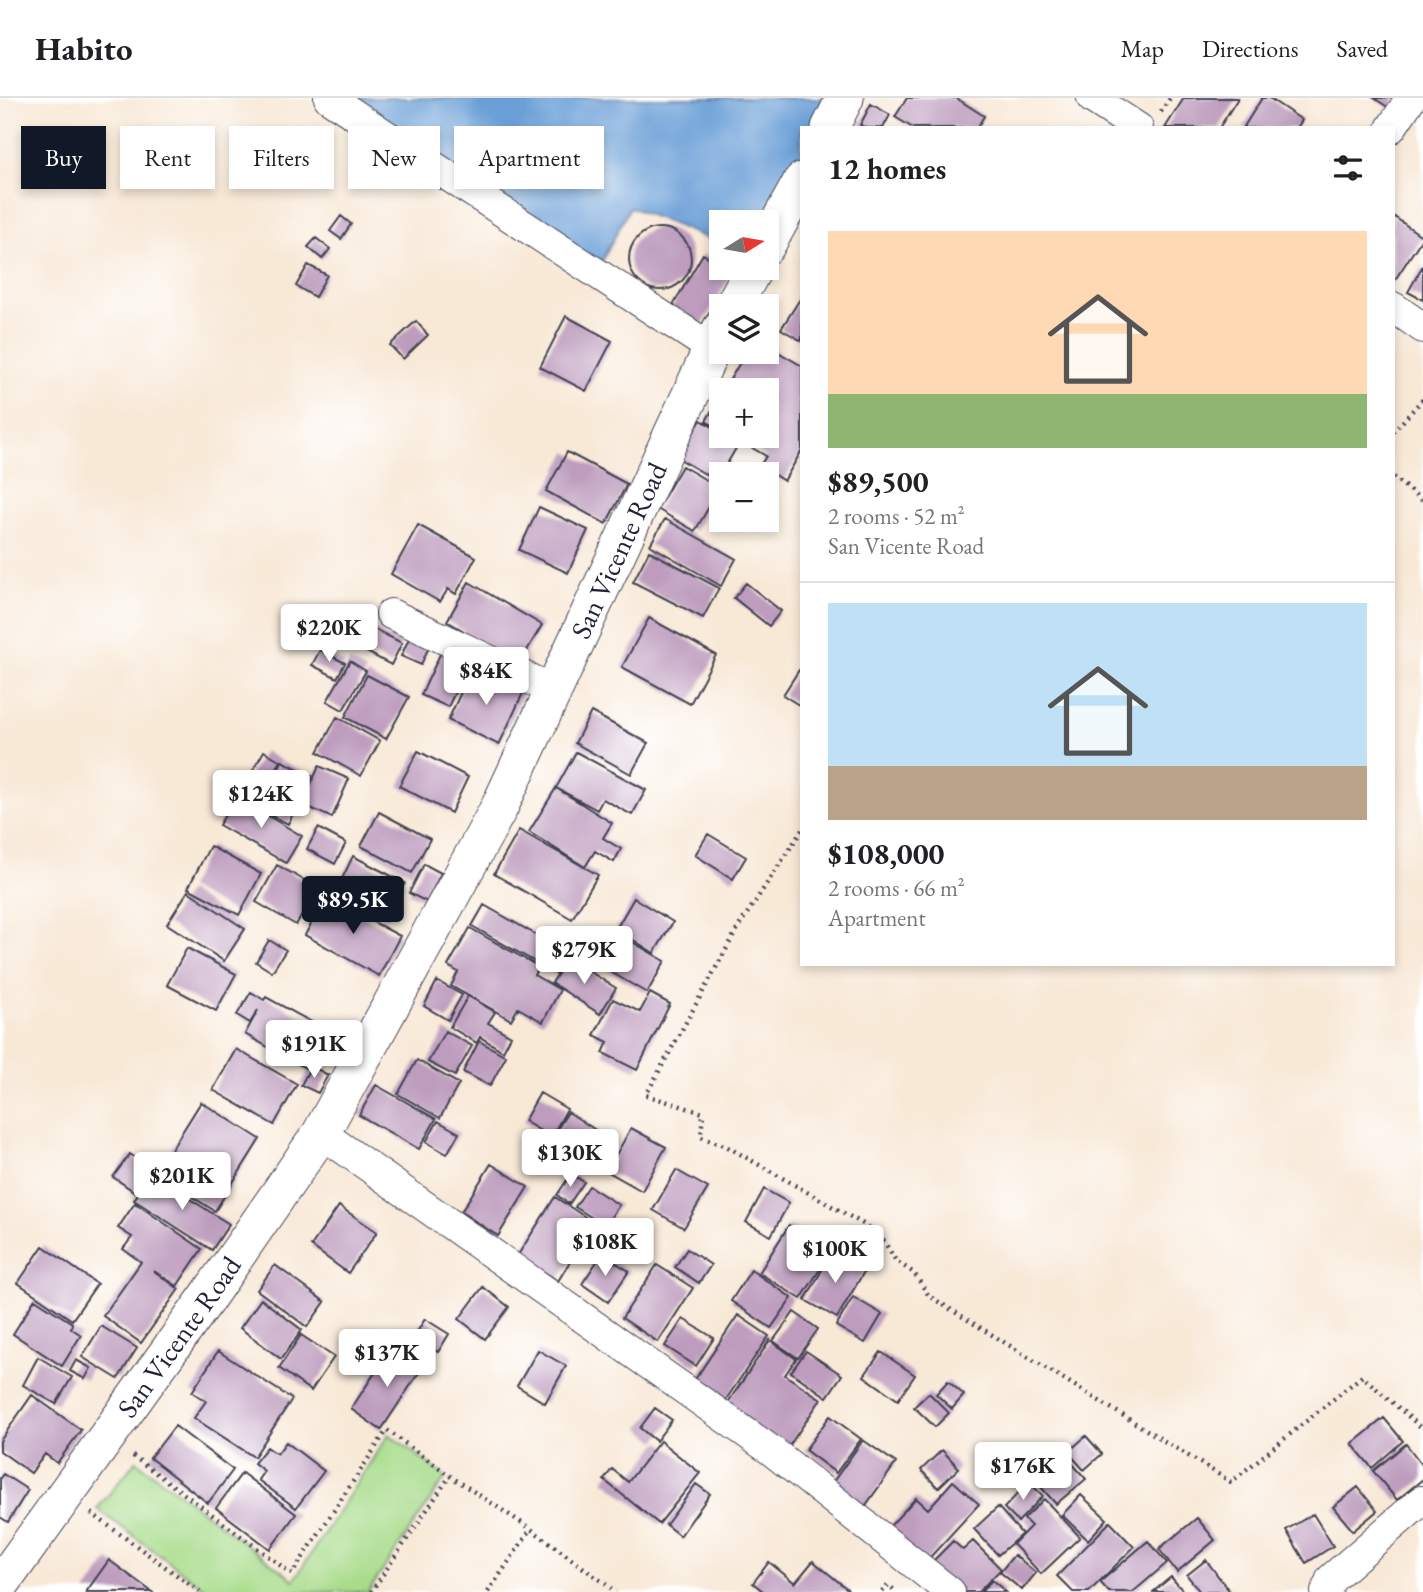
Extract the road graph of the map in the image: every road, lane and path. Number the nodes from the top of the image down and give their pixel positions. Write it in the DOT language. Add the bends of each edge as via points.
graph roads {
  1 [pos="329,98"];
  2 [pos="845,98"];
  3 [pos="1092,98"];
  4 [pos="1411,98"];
  5 [pos="831,126"];
  6 [pos="1135,126"];
  7 [pos="1392,126"];
  8 [pos="800,185"];
  9 [pos="779,223"];
  10 [pos="1395,308"];
  11 [pos="1423,328"];
  12 [pos="709,335"];
  13 [pos="709,354"];
  14 [pos="1423,399"];
  15 [pos="1395,430"];
  16 [pos="1395,479"];
  17 [pos="1423,501"];
  18 [pos="391,614"];
  19 [pos="553,690"];
  20 [pos="800,833"];
  21 [pos="321,1133"];
  22 [pos="1423,1429"];
  23 [pos="126,1465"];
  24 [pos="450,1476"];
  25 [pos="1421,1501"];
  26 [pos="97,1503"];
  27 [pos="531,1529"];
  28 [pos="0,1586"];
  29 [pos="200,1592"];
  30 [pos="371,1592"];
  31 [pos="488,1592"];
  32 [pos="616,1592"];
  33 [pos="882,1592"];
  34 [pos="897,1592"];
  35 [pos="950,1592"];
  36 [pos="1326,1592"];
  1 -- 12 [label="street"];
  2 -- 5 [label="street"];
  3 -- 6 [label="street"];
  4 -- 7 [label="street"];
  8 -- 9 [label="street"];
  10 -- 11 [label="street"];
  13 -- 19 [label="street, San Vicente Road"];
  14 -- 15 [label="path"];
  16 -- 17 [label="path"];
  18 -- 19 [label="street"];
  19 -- 21 [label="street, San Vicente Road" via="500,806"];
  20 -- 22 [label="path" via="739,926 646,1095 703,1113 701,1137 726,1146 879,1233 896,1261 914,1273 929,1296 1231,1482 1362,1376"];
  21 -- 28 [label="street, San Vicente Road"];
  21 -- 35 [label="street" via="772,1451"];
  23 -- 24 [label="path" via="133,1456 292,1574 387,1430"];
  24 -- 27 [label="path"];
  24 -- 30 [label="path"];
  25 -- 36 [label="street" via="1332,1579"];
  26 -- 29 [label="path" via="90,1512"];
  27 -- 31 [label="path"];
  27 -- 32 [label="path"];
  33 -- 34 [label="path" via="888,1585"];
}
